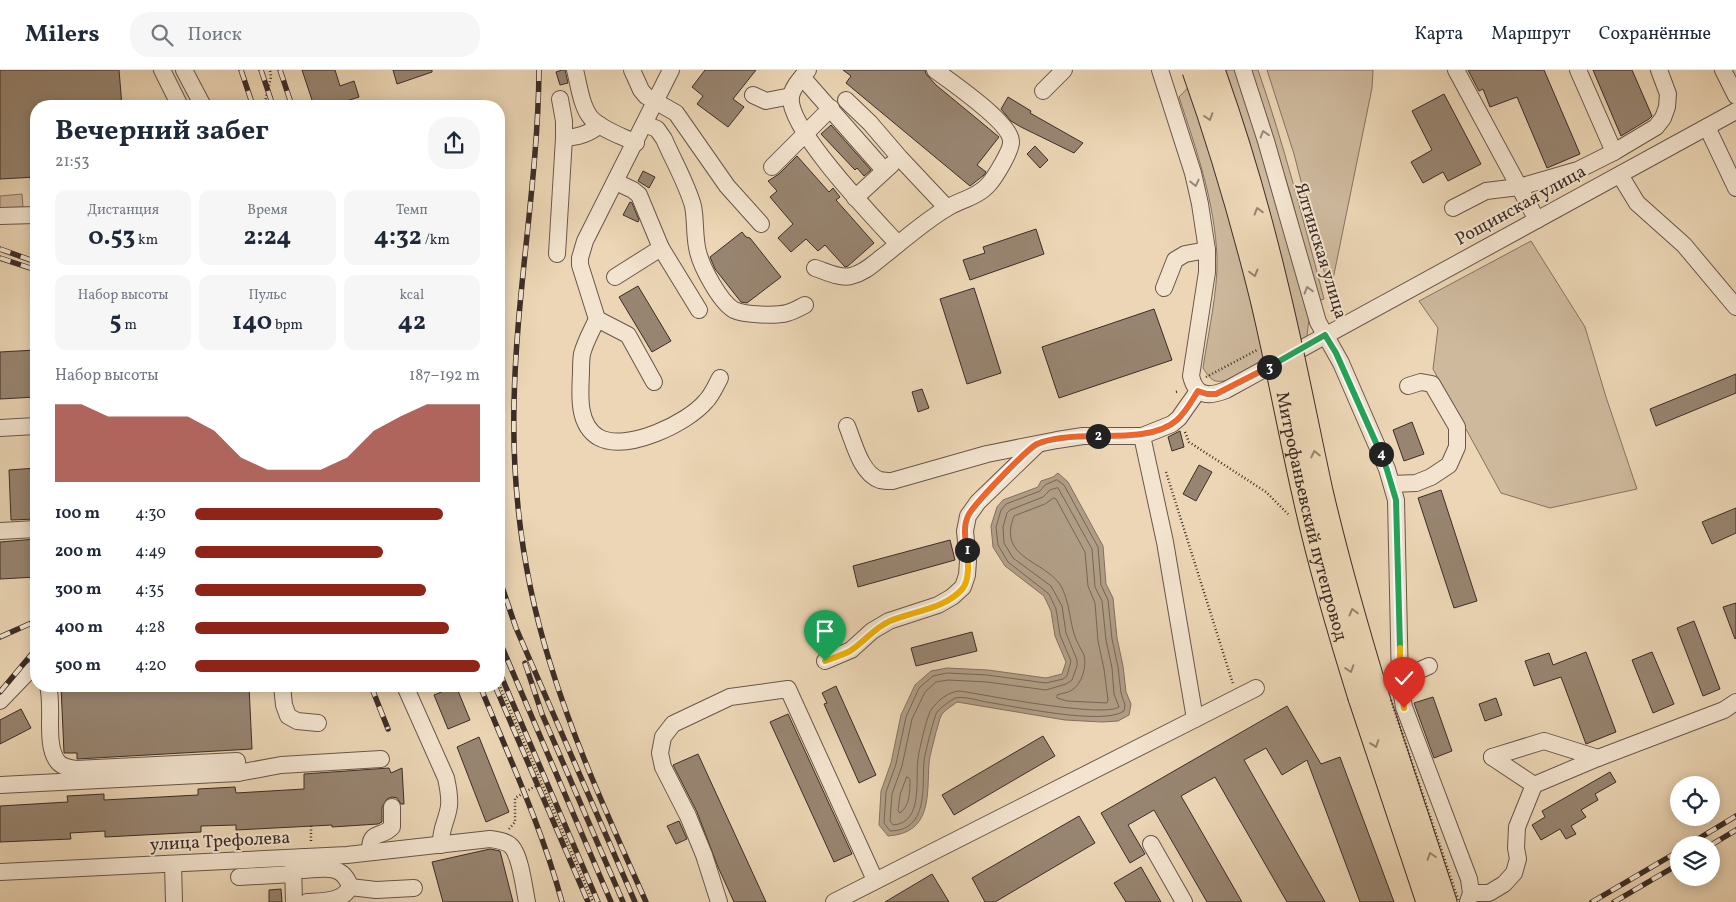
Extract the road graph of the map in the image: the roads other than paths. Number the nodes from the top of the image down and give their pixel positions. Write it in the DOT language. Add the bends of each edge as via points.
graph roads {
  1 [pos="162,70"];
  2 [pos="184,70"];
  3 [pos="575,70"];
  4 [pos="632,70"];
  5 [pos="672,70"];
  6 [pos="935,70"];
  7 [pos="1064,70"];
  8 [pos="1160,70"];
  9 [pos="1193,70"];
  10 [pos="1214,70"];
  11 [pos="1243,70"];
  12 [pos="1456,70"];
  13 [pos="1578,70"];
  14 [pos="1660,70"];
  15 [pos="1723,70"];
  16 [pos="805,74"];
  17 [pos="1043,91"];
  18 [pos="753,95"];
  19 [pos="791,96"];
  20 [pos="1736,96"];
  21 [pos="560,99"];
  22 [pos="177,100"];
  23 [pos="200,100"];
  24 [pos="846,100"];
  25 [pos="656,102"];
  26 [pos="831,108"];
  27 [pos="1736,111"];
  28 [pos="645,124"];
  29 [pos="600,125"];
  30 [pos="1707,127"];
  31 [pos="806,134"];
  32 [pos="564,138"];
  33 [pos="636,143"];
  34 [pos="1614,152"];
  35 [pos="900,158"];
  36 [pos="772,167"];
  37 [pos="884,170"];
  38 [pos="1620,175"];
  39 [pos="616,182"];
  40 [pos="1518,187"];
  41 [pos="1736,188"];
  42 [pos="855,198"];
  43 [pos="947,208"];
  44 [pos="1452,208"];
  45 [pos="30,214"];
  46 [pos="0,216"];
  47 [pos="1537,220"];
  48 [pos="760,224"];
  49 [pos="898,244"];
  50 [pos="662,248"];
  51 [pos="1207,250"];
  52 [pos="557,254"];
  53 [pos="815,268"];
  54 [pos="615,278"];
  55 [pos="1164,288"];
  56 [pos="805,305"];
  57 [pos="1736,307"];
  58 [pos="698,310"];
  59 [pos="597,319"];
  60 [pos="1325,335"];
  61 [pos="720,378"];
  62 [pos="654,382"];
  63 [pos="1408,386"];
  64 [pos="1198,391"];
  65 [pos="30,426"];
  66 [pos="848,426"];
  67 [pos="0,428"];
  68 [pos="1142,436"];
  69 [pos="1037,444"];
  70 [pos="1392,484"];
  71 [pos="30,529"];
  72 [pos="0,531"];
  73 [pos="825,661"];
  74 [pos="1429,666"];
  75 [pos="30,671"];
  76 [pos="1400,672"];
  77 [pos="1256,688"];
  78 [pos="48,692"];
  79 [pos="283,692"];
  80 [pos="408,692"];
  81 [pos="0,701"];
  82 [pos="1736,702"];
  83 [pos="1195,719"];
  84 [pos="318,722"];
  85 [pos="1598,758"];
  86 [pos="381,759"];
  87 [pos="238,772"];
  88 [pos="0,785"];
  89 [pos="1534,785"];
  90 [pos="392,807"];
  91 [pos="1151,844"];
  92 [pos="441,845"];
  93 [pos="370,852"];
  94 [pos="296,863"];
  95 [pos="173,864"];
  96 [pos="0,872"];
  97 [pos="239,878"];
  98 [pos="875,880"];
  99 [pos="350,887"];
  100 [pos="414,888"];
  101 [pos="1469,898"];
  102 [pos="174,902"];
  103 [pos="294,902"];
  104 [pos="307,902"];
  105 [pos="527,902"];
  106 [pos="719,902"];
  107 [pos="834,902"];
  108 [pos="1184,902"];
  109 [pos="1427,902"];
  110 [pos="1446,902"];
  1 -- 22 [label="street"];
  2 -- 23 [label="street"];
  3 -- 29 [label="street" via="586,109"];
  4 -- 25 [label="street" via="641,90"];
  5 -- 25 [label="street"];
  6 -- 43 [label="street" via="998,119 1012,140 990,184"];
  7 -- 17 [label="street"];
  8 -- 51 [label="street, one-way" via="1193,173"];
  9 -- 109 [label="main road, Митрофаньевский путепровод, one-way, bridge" via="1234,198 1258,287 1303,496 1335,623"];
  110 -- 10 [label="main road, Митрофаньевский путепровод, one-way, bridge" via="1355,616 1265,237"];
  60 -- 11 [label="street, Ялтинская улица, one-way" via="1312,307"];
  12 -- 40 [label="street"];
  13 -- 34 [label="street"];
  14 -- 34 [label="street" via="1668,94 1663,118 1656,127"];
  15 -- 20 [label="street"];
  16 -- 19 [label="street"];
  16 -- 26 [label="street"];
  18 -- 19 [label="street" via="766,101"];
  19 -- 31 [label="street" via="792,108"];
  21 -- 32 [label="street"];
  24 -- 35 [label="street"];
  25 -- 28 [label="street"];
  25 -- 48 [label="street" via="676,114 726,186"];
  26 -- 31 [label="street"];
  26 -- 37 [label="street"];
  27 -- 30 [label="street, Рощинская улица"];
  28 -- 33 [label="street"];
  28 -- 56 [label="street" via="657,129 664,139 693,206 700,259 726,304 746,313 778,315"];
  29 -- 32 [label="street" via="589,133"];
  29 -- 33 [label="street"];
  30 -- 38 [label="street, Рощинская улица"];
  30 -- 41 [label="street"];
  31 -- 36 [label="street"];
  31 -- 42 [label="street"];
  32 -- 52 [label="street"];
  33 -- 39 [label="street"];
  34 -- 40 [label="street" via="1578,170"];
  35 -- 37 [label="street"];
  35 -- 43 [label="street"];
  37 -- 42 [label="street"];
  38 -- 47 [label="street, Рощинская улица"];
  38 -- 57 [label="street" via="1637,203 1684,245"];
  39 -- 50 [label="street" via="639,195"];
  39 -- 59 [label="street" via="585,241 580,258"];
  40 -- 44 [label="street" via="1486,191"];
  40 -- 47 [label="street"];
  42 -- 49 [label="street"];
  43 -- 49 [label="street"];
  45 -- 46 [label="street"];
  47 -- 60 [label="street, Рощинская улица"];
  49 -- 53 [label="street" via="864,271 850,277"];
  50 -- 54 [label="street"];
  50 -- 58 [label="street"];
  51 -- 55 [label="street" via="1185,254 1175,260"];
  51 -- 64 [label="street" via="1207,272 1191,376"];
  59 -- 61 [label="street" via="582,355 579,400 588,427 598,436 610,441 641,438 659,432 687,417 706,401"];
  59 -- 62 [label="street" via="628,335"];
  60 -- 64 [label="street, Ялтинская улица" via="1226,390 1216,394"];
  60 -- 70 [label="street" via="1339,358"];
  63 -- 70 [label="street" via="1421,382 1432,384 1457,427 1457,447 1449,465 1431,477 1416,483"];
  64 -- 68 [label="street" via="1172,424"];
  65 -- 67 [label="street"];
  66 -- 69 [label="street" via="861,460 880,480 892,481 987,454"];
  68 -- 69 [label="street" via="1083,436"];
  68 -- 83 [label="street" via="1166,542"];
  69 -- 73 [label="street" via="968,516 965,531 968,561 963,587 938,604 889,621 851,650"];
  70 -- 76 [label="street" via="1396,500"];
  71 -- 72 [label="street"];
  74 -- 76 [label="street" via="1413,673"];
  75 -- 81 [label="street"];
  76 -- 101 [label="street" via="1404,708 1469,879"];
  77 -- 83 [label="street"];
  78 -- 87 [label="street" via="51,744 58,763 67,768 237,761"];
  79 -- 84 [label="street" via="288,716 297,721"];
  80 -- 92 [label="street" via="447,785 449,807 440,834"];
  82 -- 85 [label="street" via="1724,710"];
  83 -- 98 [label="street"];
  85 -- 89 [label="street"];
  85 -- 89 [label="street" via="1544,741 1492,757"];
  86 -- 87 [label="street" via="282,764"];
  87 -- 88 [label="street"];
  89 -- 101 [label="street" via="1517,827 1518,859 1514,873 1489,893"];
  90 -- 93 [label="street" via="392,827 372,838"];
  91 -- 108 [label="street"];
  92 -- 93 [label="street, улица Трефолева"];
  92 -- 105 [label="street, улица Трефолева" via="490,838 512,846"];
  93 -- 94 [label="street, улица Трефолева"];
  94 -- 95 [label="street, улица Трефолева"];
  94 -- 97 [label="street"];
  94 -- 99 [label="street" via="304,870 338,870 345,875"];
  94 -- 103 [label="street"];
  95 -- 96 [label="street, улица Трефолева"];
  95 -- 102 [label="street"];
  98 -- 106 [label="street" via="788,689 730,698 673,724 663,737 660,753 663,767 688,816"];
  98 -- 107 [label="street"];
  99 -- 100 [label="street" via="376,890"];
  99 -- 104 [label="street" via="348,892 335,899"];
}
